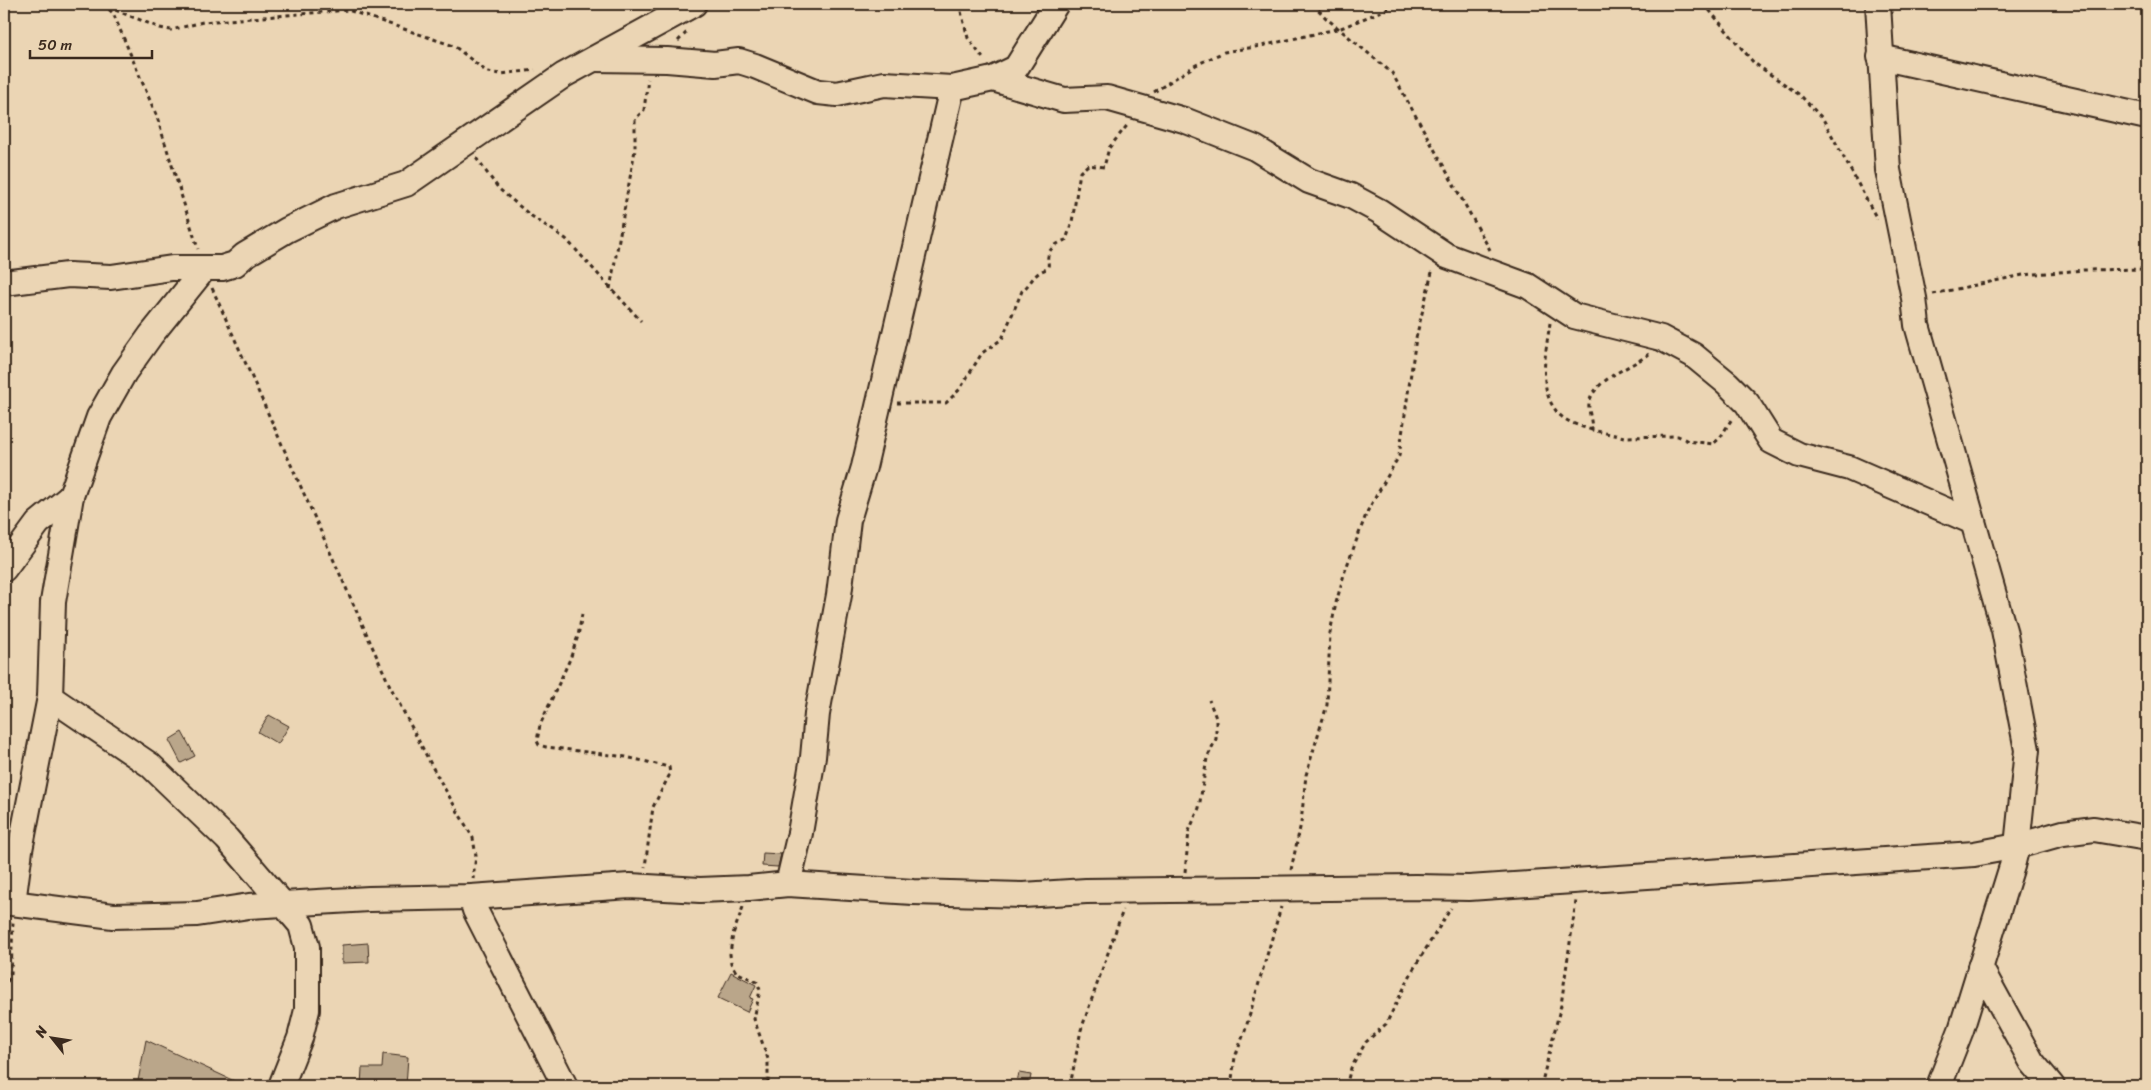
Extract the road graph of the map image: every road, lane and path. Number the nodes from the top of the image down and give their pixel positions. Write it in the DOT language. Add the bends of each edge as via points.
graph roads {
  1 [pos="104,4"];
  2 [pos="694,4"];
  3 [pos="960,4"];
  4 [pos="1056,4"];
  5 [pos="1314,4"];
  6 [pos="1399,4"];
  7 [pos="1704,4"];
  8 [pos="1878,4"];
  9 [pos="108,7"];
  10 [pos="1027,51"];
  11 [pos="1880,57"];
  12 [pos="594,59"];
  13 [pos="653,60"];
  14 [pos="536,70"];
  15 [pos="993,79"];
  16 [pos="952,88"];
  17 [pos="1035,92"];
  18 [pos="1135,106"];
  19 [pos="2147,117"];
  20 [pos="468,142"];
  21 [pos="1877,220"];
  22 [pos="1437,250"];
  23 [pos="204,269"];
  24 [pos="2147,269"];
  25 [pos="1505,277"];
  26 [pos="4,283"];
  27 [pos="610,289"];
  28 [pos="1914,298"];
  29 [pos="1557,307"];
  30 [pos="641,321"];
  31 [pos="1661,338"];
  32 [pos="1745,401"];
  33 [pos="879,402"];
  34 [pos="1592,430"];
  35 [pos="71,496"];
  36 [pos="1973,522"];
  37 [pos="4,569"];
  38 [pos="582,614"];
  39 [pos="50,697"];
  40 [pos="1209,700"];
  41 [pos="2147,838"];
  42 [pos="2017,846"];
  43 [pos="1577,883"];
  44 [pos="788,884"];
  45 [pos="641,888"];
  46 [pos="749,888"];
  47 [pos="1469,888"];
  48 [pos="1286,889"];
  49 [pos="1128,890"];
  50 [pos="1187,890"];
  51 [pos="471,897"];
  52 [pos="9,902"];
  53 [pos="285,904"];
  54 [pos="1980,967"];
  55 [pos="4,989"];
  56 [pos="280,1086"];
  57 [pos="565,1086"];
  58 [pos="768,1086"];
  59 [pos="1070,1086"];
  60 [pos="1231,1086"];
  61 [pos="1346,1086"];
  62 [pos="1540,1086"];
  63 [pos="1939,1086"];
  64 [pos="2052,1086"];
  1 -- 9 [label="path"];
  2 -- 12 [label="street"];
  3 -- 15 [label="path" via="968,38 989,66"];
  4 -- 10 [label="street"];
  5 -- 25 [label="path" via="1326,18 1392,73"];
  6 -- 18 [label="path" via="1341,28 1224,52 1166,83"];
  7 -- 21 [label="path" via="1754,63 1800,96 1823,119"];
  8 -- 11 [label="street"];
  9 -- 14 [label="path" via="171,30 204,22 348,10 454,46 487,72 500,74"];
  9 -- 23 [label="path" via="157,117"];
  10 -- 15 [label="street" via="1016,68"];
  10 -- 17 [label="street" via="1029,86"];
  11 -- 19 [label="street"];
  11 -- 28 [label="street" via="1888,170"];
  12 -- 13 [label="street"];
  12 -- 20 [label="street" via="564,75"];
  13 -- 16 [label="street" via="746,63 818,92 838,94 884,84"];
  13 -- 27 [label="path" via="647,73 644,110 635,119 636,150"];
  15 -- 16 [label="street"];
  15 -- 17 [label="street"];
  16 -- 33 [label="street"];
  17 -- 18 [label="street" via="1064,100 1107,98"];
  18 -- 22 [label="street" via="1184,120 1255,148 1309,181 1379,210"];
  18 -- 33 [label="path" via="1126,129 1109,148 1104,167 1088,165 1080,172 1066,240 1051,250 1047,269 1034,275 1022,291 1002,339 988,347 976,360 952,399 941,404"];
  20 -- 23 [label="street" via="406,184 336,206 287,230 235,264"];
  20 -- 27 [label="path" via="479,165 498,189 566,239"];
  22 -- 25 [label="street" via="1465,264"];
  22 -- 48 [label="path" via="1416,338 1399,456 1367,512 1336,603 1330,633 1327,705 1306,775 1301,823"];
  23 -- 26 [label="street" via="172,268 111,277 68,275"];
  23 -- 35 [label="street" via="124,373 99,417"];
  23 -- 51 [label="path" via="390,684 430,764 473,838 476,856"];
  24 -- 28 [label="path" via="2084,270 2023,276"];
  25 -- 29 [label="street" via="1528,286"];
  27 -- 30 [label="path"];
  28 -- 36 [label="street" via="1917,325"];
  29 -- 31 [label="street" via="1574,316"];
  29 -- 34 [label="path" via="1550,319 1544,368 1546,386 1556,412"];
  31 -- 32 [label="street" via="1693,355"];
  31 -- 34 [label="path" via="1654,350 1614,375 1593,393 1589,404"];
  32 -- 34 [label="path" via="1713,444 1678,436 1624,437"];
  32 -- 36 [label="street" via="1771,441 1786,450 1849,468"];
  33 -- 44 [label="street" via="848,520 806,797"];
  35 -- 37 [label="street" via="38,523"];
  35 -- 39 [label="street" via="53,602"];
  36 -- 42 [label="street" via="2004,630 2027,750"];
  38 -- 45 [label="path" via="578,636 540,725 537,741 546,747 626,757 669,768 670,774 653,807"];
  39 -- 52 [label="street"];
  39 -- 53 [label="street" via="150,765 227,840"];
  40 -- 50 [label="path" via="1216,718 1216,738 1207,758 1198,808 1189,831"];
  41 -- 42 [label="street" via="2094,829 2063,833"];
  42 -- 43 [label="street" via="1974,854 1706,871"];
  42 -- 54 [label="street"];
  43 -- 47 [label="street"];
  43 -- 62 [label="path" via="1561,1005"];
  44 -- 46 [label="street"];
  44 -- 49 [label="street" via="1023,895"];
  45 -- 46 [label="street"];
  45 -- 51 [label="street" via="630,886"];
  46 -- 58 [label="path" via="733,934 730,954 736,972 756,982 760,990 754,1019 768,1059"];
  47 -- 48 [label="street"];
  47 -- 61 [label="path" via="1448,911 1386,1024 1366,1042 1351,1068"];
  48 -- 50 [label="street"];
  48 -- 60 [label="path" via="1235,1057"];
  49 -- 50 [label="street"];
  49 -- 59 [label="path" via="1118,930 1081,1030"];
  51 -- 53 [label="street"];
  51 -- 57 [label="street"];
  52 -- 53 [label="street" via="113,916 197,914"];
  52 -- 55 [label="path" via="12,960"];
  53 -- 56 [label="street" via="301,925 307,947 307,1010 300,1038"];
  54 -- 63 [label="street" via="1961,1030"];
  54 -- 64 [label="street" via="2032,1062"];
}
